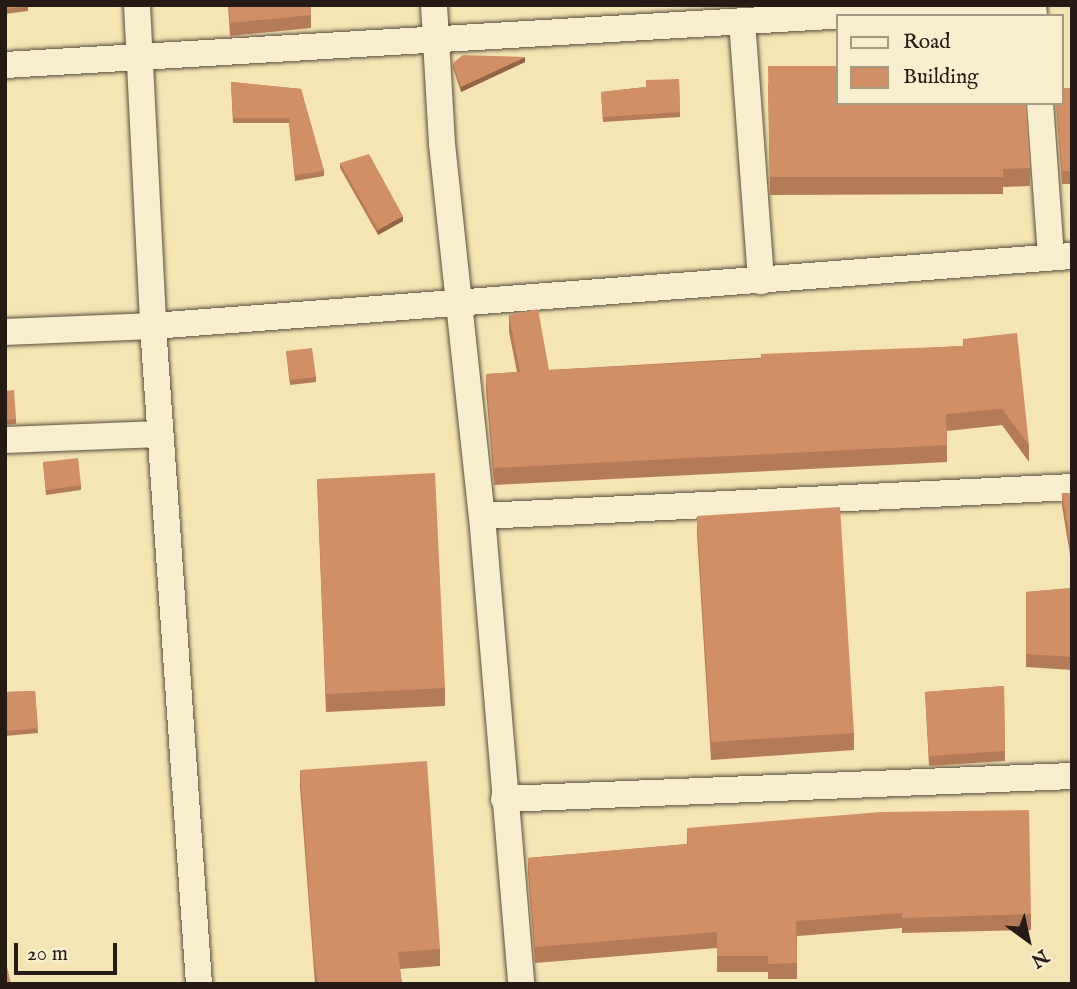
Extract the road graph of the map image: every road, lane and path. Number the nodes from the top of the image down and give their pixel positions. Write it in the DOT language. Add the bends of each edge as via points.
graph roads {
  1 [pos="137,5"];
  2 [pos="434,5"];
  3 [pos="1015,5"];
  4 [pos="799,11"];
  5 [pos="625,16"];
  6 [pos="742,21"];
  7 [pos="438,38"];
  8 [pos="140,55"];
  9 [pos="5,65"];
  10 [pos="1040,105"];
  11 [pos="1061,257"];
  12 [pos="761,281"];
  13 [pos="462,303"];
  14 [pos="153,326"];
  15 [pos="5,332"];
  16 [pos="160,434"];
  17 [pos="5,440"];
  18 [pos="1072,487"];
  19 [pos="482,516"];
  20 [pos="1072,776"];
  21 [pos="504,799"];
  22 [pos="199,984"];
  23 [pos="521,984"];
  1 -- 8 [label="street"];
  2 -- 7 [label="street"];
  3 -- 4 [label="street"];
  4 -- 6 [label="street"];
  5 -- 6 [label="street"];
  5 -- 7 [label="street"];
  6 -- 12 [label="street"];
  7 -- 8 [label="street"];
  7 -- 13 [label="street" via="443,156"];
  8 -- 9 [label="street"];
  8 -- 14 [label="street"];
  10 -- 11 [label="street"];
  11 -- 12 [label="street"];
  12 -- 13 [label="street"];
  13 -- 14 [label="street"];
  13 -- 19 [label="street"];
  14 -- 15 [label="street"];
  14 -- 16 [label="street"];
  16 -- 17 [label="street"];
  16 -- 22 [label="street"];
  18 -- 19 [label="street"];
  19 -- 21 [label="street"];
  20 -- 21 [label="street"];
  21 -- 23 [label="street"];
}
